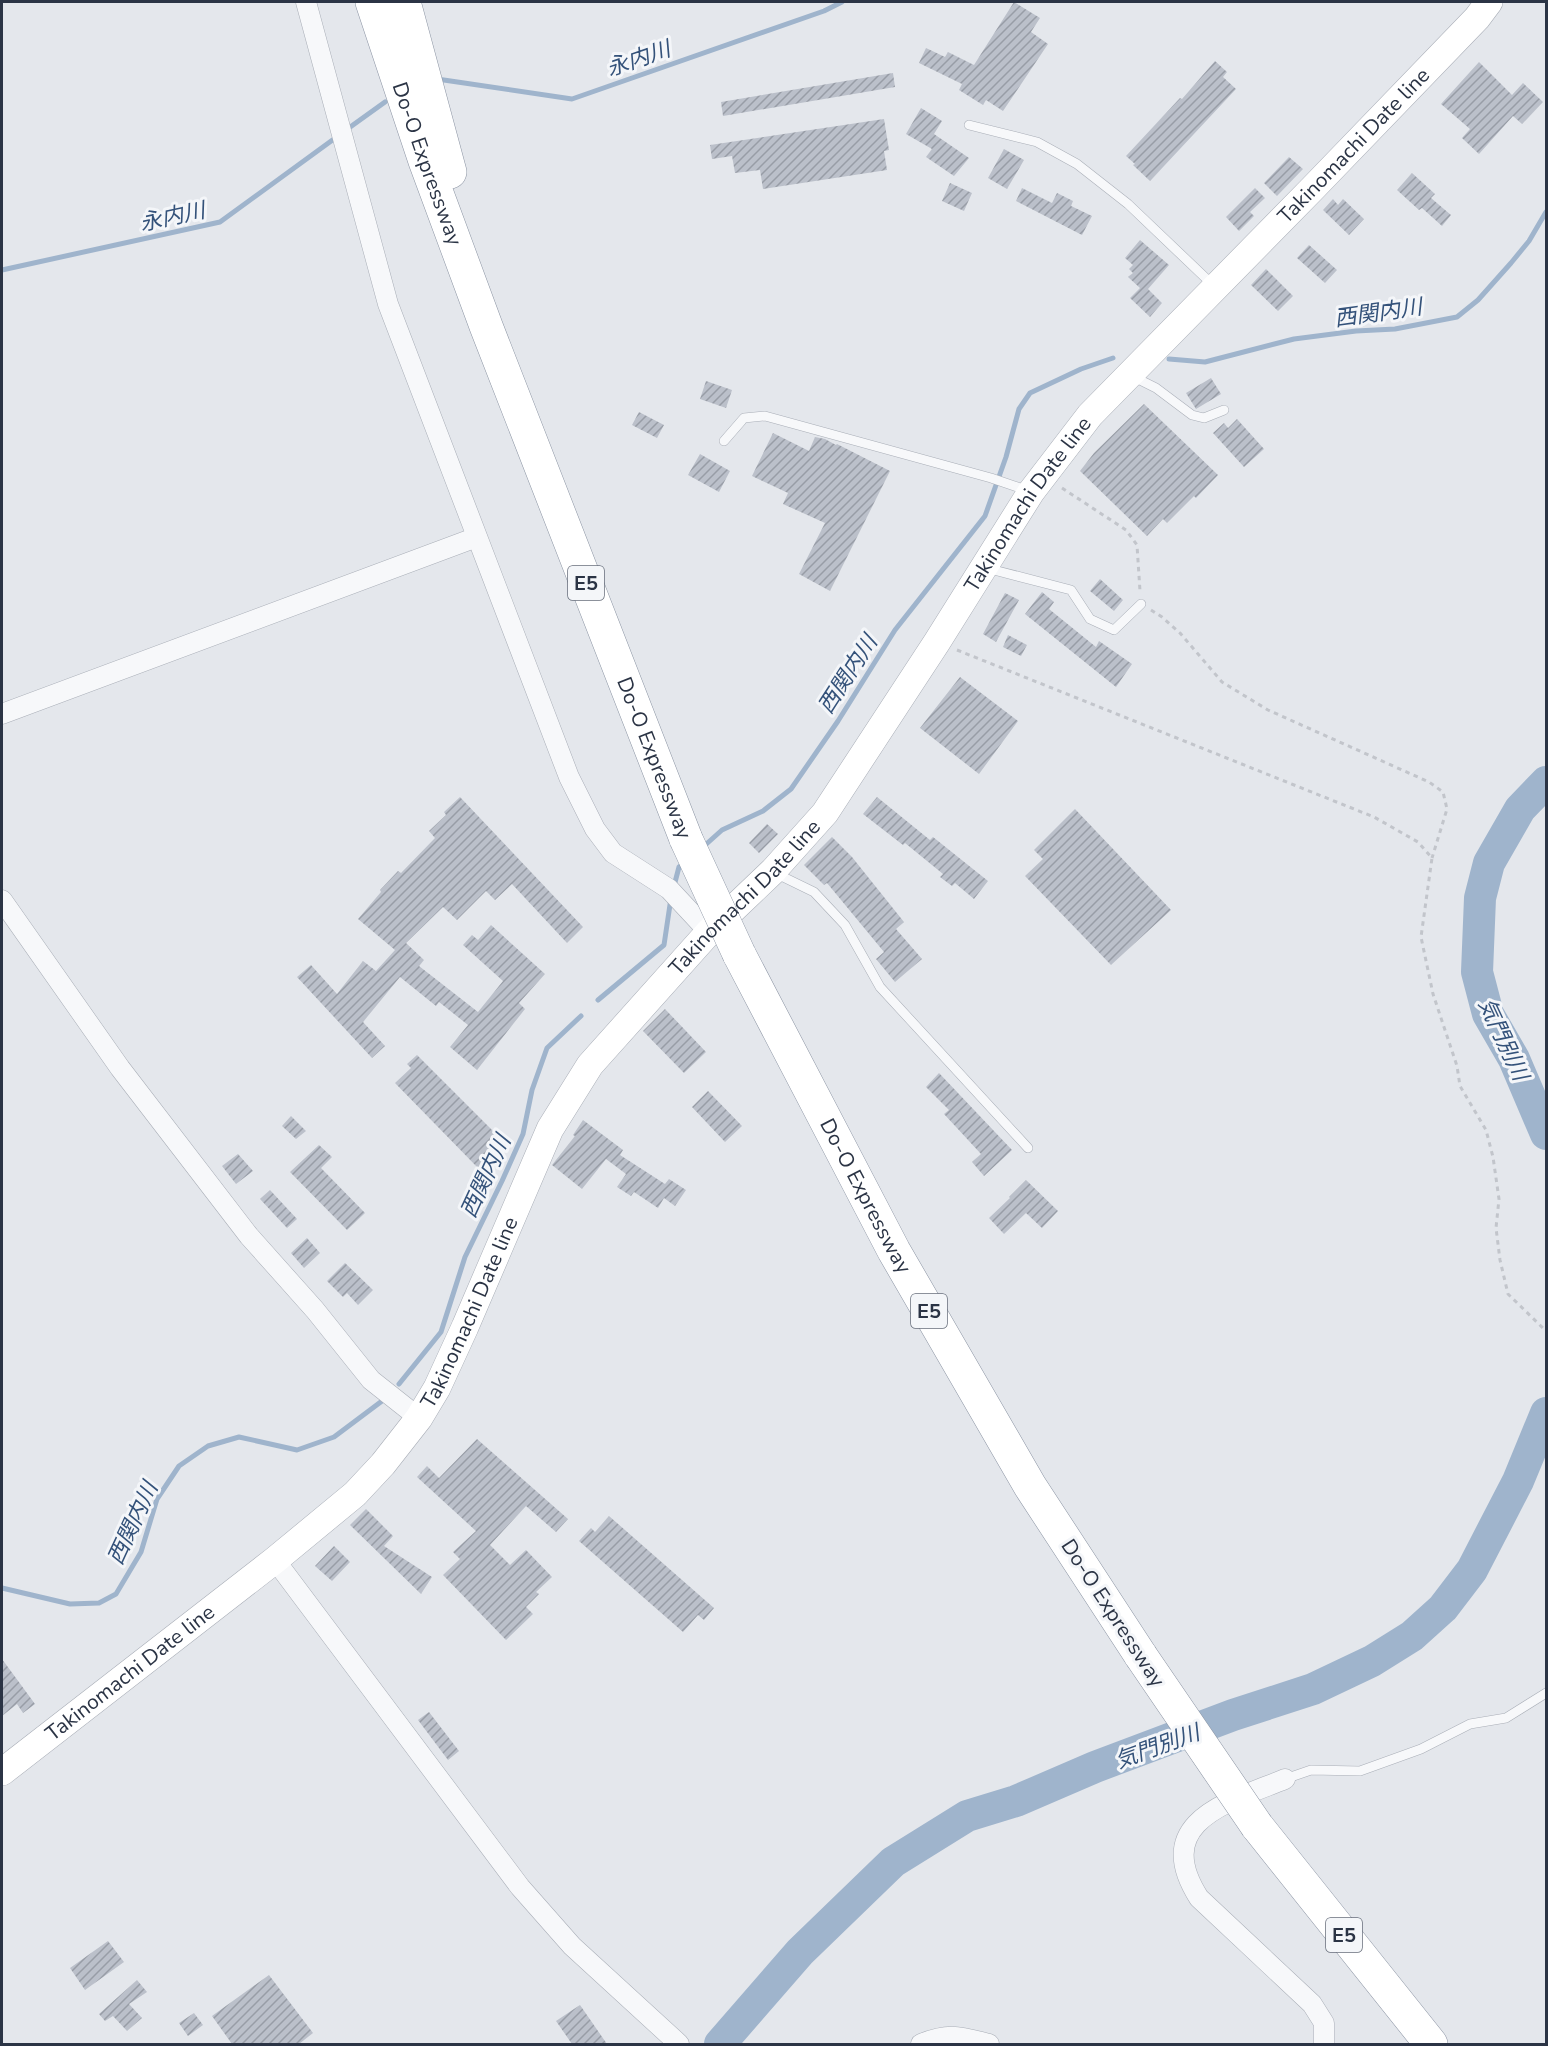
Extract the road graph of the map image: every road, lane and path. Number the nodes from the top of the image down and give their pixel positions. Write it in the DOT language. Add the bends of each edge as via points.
graph roads {
  1 [pos="306,2"];
  2 [pos="372,2"];
  3 [pos="404,2"];
  4 [pos="1482,6"];
  5 [pos="969,125"];
  6 [pos="1215,287"];
  7 [pos="486,326"];
  8 [pos="1129,375"];
  9 [pos="1224,410"];
  10 [pos="724,441"];
  11 [pos="1037,484"];
  12 [pos="477,537"];
  13 [pos="983,568"];
  14 [pos="1141,604"];
  15 [pos="937,642"];
  16 [pos="2,714"];
  17 [pos="1432,858"];
  18 [pos="772,871"];
  19 [pos="2,900"];
  20 [pos="709,933"];
  21 [pos="1028,1148"];
  22 [pos="1546,1331"];
  23 [pos="419,1418"];
  24 [pos="275,1560"];
  25 [pos="1546,1693"];
  26 [pos="2,1772"];
  27 [pos="1285,1779"];
  28 [pos="679,2044"];
  29 [pos="921,2044"];
  30 [pos="989,2044"];
  31 [pos="1324,2044"];
  32 [pos="1431,2044"];
  1 -- 12 [label="street" via="388,304"];
  2 -- 7 [label="highway, Do-O Expressway / E5"];
  3 -- 7 [label="highway, Do-O Expressway / E5"];
  4 -- 6 [label="main road, Takinomachi Date line"];
  5 -- 6 [label="lane" via="1037,142 1077,164 1128,204"];
  6 -- 8 [label="main road, Takinomachi Date line"];
  7 -- 32 [label="highway, Do-O Expressway / E5, bridge" via="686,839 739,954 894,1251 1030,1486 1141,1656 1257,1826"];
  8 -- 9 [label="lane" via="1156,388 1192,415 1204,418"];
  8 -- 11 [label="main road, Takinomachi Date line" via="1090,415"];
  10 -- 11 [label="lane" via="744,418 765,416 1004,482"];
  11 -- 13 [label="main road, Takinomachi Date line"];
  11 -- 14 [label="path" via="1126,530 1137,545"];
  12 -- 16 [label="street"];
  12 -- 20 [label="street" via="569,777 595,829 613,853 675,895"];
  13 -- 14 [label="lane" via="1071,590 1090,619 1114,630"];
  13 -- 15 [label="main road, Takinomachi Date line"];
  14 -- 17 [label="path" via="1180,633 1222,682 1268,710 1429,782 1443,792 1448,809"];
  15 -- 17 [label="path" via="1374,817 1418,842"];
  15 -- 18 [label="main road, Takinomachi Date line" via="825,813"];
  17 -- 22 [label="path" via="1421,937 1433,994 1460,1086 1486,1130 1493,1156 1499,1198 1496,1228 1508,1294"];
  18 -- 20 [label="main road, Takinomachi Date line"];
  18 -- 21 [label="lane" via="814,892 845,924 880,987"];
  19 -- 23 [label="street" via="120,1068 249,1236 371,1380"];
  20 -- 23 [label="main road, Takinomachi Date line" via="590,1065 549,1129 465,1327"];
  23 -- 24 [label="main road, Takinomachi Date line" via="355,1494"];
  24 -- 26 [label="main road, Takinomachi Date line"];
  24 -- 28 [label="street" via="520,1887 572,1946"];
  25 -- 27 [label="lane" via="1506,1718 1470,1724 1420,1749 1360,1771 1311,1770"];
  27 -- 31 [label="street" via="1220,1805 1196,1823 1183,1847 1184,1866 1199,1898 1312,2004 1324,2023"];
  29 -- 30 [label="street" via="954,2036"];
}
